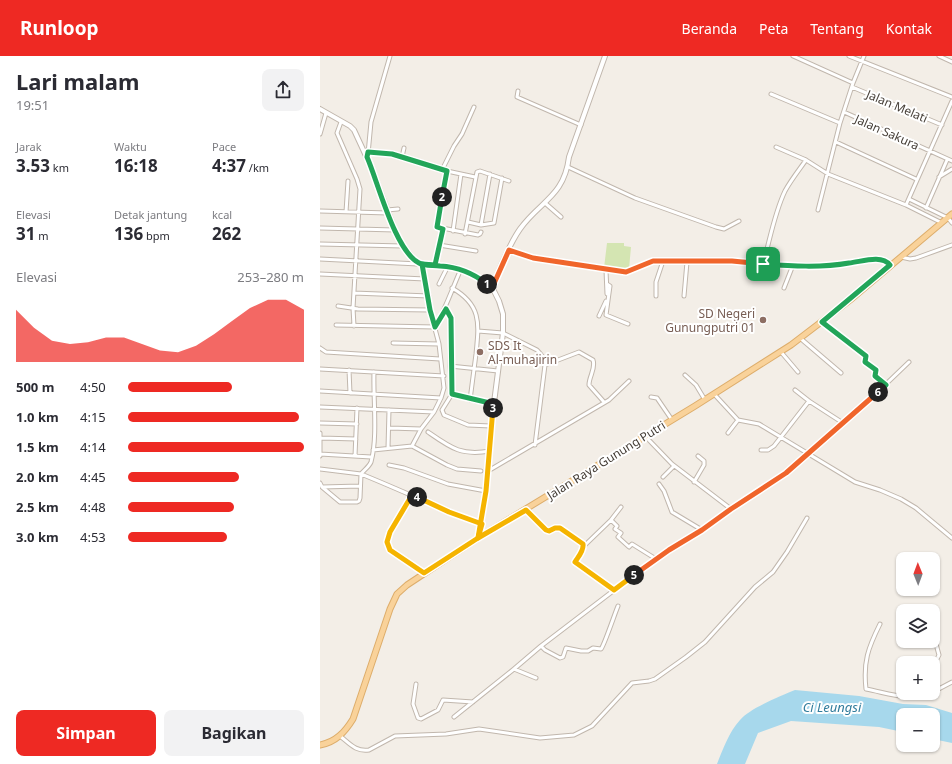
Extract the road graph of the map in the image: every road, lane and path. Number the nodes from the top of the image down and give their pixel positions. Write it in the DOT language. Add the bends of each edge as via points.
graph roads {
  1 [pos="390,56"];
  2 [pos="605,56"];
  3 [pos="793,56"];
  4 [pos="849,56"];
  5 [pos="864,56"];
  6 [pos="939,56"];
  7 [pos="862,61"];
  8 [pos="952,62"];
  9 [pos="853,83"];
  10 [pos="852,87"];
  11 [pos="518,91"];
  12 [pos="771,94"];
  13 [pos="952,98"];
  14 [pos="952,101"];
  15 [pos="474,107"];
  16 [pos="320,109"];
  17 [pos="844,112"];
  18 [pos="326,113"];
  19 [pos="341,122"];
  20 [pos="840,123"];
  21 [pos="581,125"];
  22 [pos="942,125"];
  23 [pos="320,134"];
  24 [pos="836,142"];
  25 [pos="776,147"];
  26 [pos="404,148"];
  27 [pos="930,151"];
  28 [pos="367,155"];
  29 [pos="402,157"];
  30 [pos="806,160"];
  31 [pos="947,160"];
  32 [pos="952,161"];
  33 [pos="568,167"];
  34 [pos="952,169"];
  35 [pos="442,170"];
  36 [pos="447,171"];
  37 [pos="461,174"];
  38 [pos="490,174"];
  39 [pos="828,174"];
  40 [pos="475,177"];
  41 [pos="939,177"];
  42 [pos="502,178"];
  43 [pos="916,179"];
  44 [pos="348,180"];
  45 [pos="509,181"];
  46 [pos="909,199"];
  47 [pos="546,203"];
  48 [pos="906,205"];
  49 [pos="926,208"];
  50 [pos="398,209"];
  51 [pos="818,210"];
  52 [pos="320,211"];
  53 [pos="387,211"];
  54 [pos="346,212"];
  55 [pos="358,212"];
  56 [pos="950,216"];
  57 [pos="561,218"];
  58 [pos="739,220"];
  59 [pos="468,222"];
  60 [pos="942,224"];
  61 [pos="952,224"];
  62 [pos="481,225"];
  63 [pos="320,228"];
  64 [pos="357,229"];
  65 [pos="443,229"];
  66 [pos="395,230"];
  67 [pos="453,231"];
  68 [pos="481,232"];
  69 [pos="465,234"];
  70 [pos="320,244"];
  71 [pos="356,245"];
  72 [pos="439,245"];
  73 [pos="952,245"];
  74 [pos="403,246"];
  75 [pos="509,250"];
  76 [pos="476,251"];
  77 [pos="901,257"];
  78 [pos="320,259"];
  79 [pos="356,260"];
  80 [pos="663,261"];
  81 [pos="687,262"];
  82 [pos="421,264"];
  83 [pos="763,264"];
  84 [pos="435,265"];
  85 [pos="890,265"];
  86 [pos="448,266"];
  87 [pos="792,266"];
  88 [pos="461,269"];
  89 [pos="606,270"];
  90 [pos="320,274"];
  91 [pos="356,276"];
  92 [pos="425,279"];
  93 [pos="439,284"];
  94 [pos="607,284"];
  95 [pos="452,288"];
  96 [pos="492,288"];
  97 [pos="784,288"];
  98 [pos="354,293"];
  99 [pos="429,296"];
  100 [pos="656,296"];
  101 [pos="684,296"];
  102 [pos="338,306"];
  103 [pos="353,308"];
  104 [pos="446,309"];
  105 [pos="430,310"];
  106 [pos="599,316"];
  107 [pos="822,322"];
  108 [pos="628,324"];
  109 [pos="336,325"];
  110 [pos="354,326"];
  111 [pos="435,327"];
  112 [pos="478,331"];
  113 [pos="503,333"];
  114 [pos="800,338"];
  115 [pos="393,343"];
  116 [pos="439,344"];
  117 [pos="320,348"];
  118 [pos="780,352"];
  119 [pos="440,359"];
  120 [pos="909,362"];
  121 [pos="545,365"];
  122 [pos="450,366"];
  123 [pos="474,368"];
  124 [pos="320,369"];
  125 [pos="349,370"];
  126 [pos="498,371"];
  127 [pos="374,372"];
  128 [pos="798,372"];
  129 [pos="841,373"];
  130 [pos="685,375"];
  131 [pos="444,376"];
  132 [pos="629,381"];
  133 [pos="886,385"];
  134 [pos="795,390"];
  135 [pos="320,391"];
  136 [pos="350,393"];
  137 [pos="373,394"];
  138 [pos="452,394"];
  139 [pos="714,394"];
  140 [pos="651,397"];
  141 [pos="442,398"];
  142 [pos="470,400"];
  143 [pos="706,400"];
  144 [pos="809,401"];
  145 [pos="604,402"];
  146 [pos="494,404"];
  147 [pos="320,407"];
  148 [pos="357,408"];
  149 [pos="374,409"];
  150 [pos="389,410"];
  151 [pos="434,412"];
  152 [pos="672,420"];
  153 [pos="738,420"];
  154 [pos="320,423"];
  155 [pos="843,423"];
  156 [pos="357,424"];
  157 [pos="491,426"];
  158 [pos="390,428"];
  159 [pos="421,429"];
  160 [pos="428,432"];
  161 [pos="320,433"];
  162 [pos="728,433"];
  163 [pos="645,436"];
  164 [pos="781,437"];
  165 [pos="321,438"];
  166 [pos="356,439"];
  167 [pos="535,445"];
  168 [pos="412,446"];
  169 [pos="388,448"];
  170 [pos="373,450"];
  171 [pos="761,450"];
  172 [pos="490,451"];
  173 [pos="807,453"];
  174 [pos="320,455"];
  175 [pos="356,456"];
  176 [pos="698,456"];
  177 [pos="371,457"];
  178 [pos="389,465"];
  179 [pos="674,466"];
  180 [pos="320,469"];
  181 [pos="481,471"];
  182 [pos="488,471"];
  183 [pos="361,474"];
  184 [pos="663,477"];
  185 [pos="694,482"];
  186 [pos="659,484"];
  187 [pos="321,485"];
  188 [pos="360,486"];
  189 [pos="486,491"];
  190 [pos="412,495"];
  191 [pos="621,508"];
  192 [pos="731,509"];
  193 [pos="526,510"];
  194 [pos="807,518"];
  195 [pos="611,520"];
  196 [pos="482,524"];
  197 [pos="702,530"];
  198 [pos="478,538"];
  199 [pos="952,538"];
  200 [pos="583,547"];
  201 [pos="656,559"];
  202 [pos="424,573"];
  203 [pos="614,590"];
  204 [pos="618,606"];
  205 [pos="880,624"];
  206 [pos="541,646"];
  207 [pos="514,669"];
  208 [pos="536,678"];
  209 [pos="952,682"];
  210 [pos="416,684"];
  211 [pos="940,688"];
  212 [pos="896,696"];
  213 [pos="473,702"];
  214 [pos="454,717"];
  215 [pos="340,736"];
  216 [pos="320,745"];
  1 -- 28 [label="street" via="371,122"];
  2 -- 21 [label="street"];
  3 -- 9 [label="street"];
  4 -- 7 [label="street"];
  5 -- 7 [label="street"];
  6 -- 8 [label="street"];
  7 -- 9 [label="street"];
  7 -- 13 [label="street"];
  9 -- 10 [label="street"];
  10 -- 17 [label="street"];
  10 -- 22 [label="street, Jalan Melati"];
  11 -- 21 [label="street" via="518,97"];
  12 -- 20 [label="street"];
  14 -- 22 [label="street"];
  15 -- 35 [label="street"];
  16 -- 18 [label="street"];
  17 -- 20 [label="street"];
  17 -- 27 [label="street, Jalan Sakura"];
  18 -- 19 [label="street"];
  18 -- 23 [label="street"];
  19 -- 28 [label="street" via="354,130"];
  19 -- 55 [label="street" via="337,133 360,189"];
  20 -- 24 [label="street"];
  21 -- 33 [label="street"];
  22 -- 27 [label="street"];
  24 -- 39 [label="street"];
  24 -- 43 [label="street"];
  25 -- 30 [label="street"];
  26 -- 29 [label="street"];
  27 -- 31 [label="street, Jalan Sakura"];
  27 -- 43 [label="street"];
  28 -- 29 [label="street" via="392,154"];
  28 -- 53 [label="street"];
  29 -- 35 [label="street"];
  30 -- 39 [label="street"];
  30 -- 83 [label="street" via="785,192"];
  31 -- 32 [label="street, Jalan Sakura"];
  31 -- 41 [label="street"];
  33 -- 47 [label="street" via="564,180"];
  33 -- 58 [label="street" via="635,198 716,227 724,229"];
  34 -- 41 [label="street"];
  35 -- 36 [label="street"];
  36 -- 37 [label="street"];
  36 -- 65 [label="street" via="437,227"];
  37 -- 40 [label="street"];
  37 -- 67 [label="street"];
  38 -- 40 [label="street" via="479,172"];
  38 -- 42 [label="street"];
  38 -- 62 [label="street"];
  39 -- 48 [label="street"];
  39 -- 51 [label="street"];
  40 -- 59 [label="street"];
  41 -- 49 [label="street"];
  42 -- 45 [label="street"];
  42 -- 62 [label="street" via="494,223"];
  43 -- 46 [label="street"];
  44 -- 54 [label="street"];
  46 -- 48 [label="street"];
  46 -- 49 [label="street"];
  47 -- 57 [label="street"];
  47 -- 75 [label="street" via="521,227"];
  48 -- 60 [label="street"];
  49 -- 56 [label="street"];
  50 -- 53 [label="street"];
  52 -- 54 [label="street"];
  53 -- 55 [label="street"];
  53 -- 66 [label="street"];
  54 -- 55 [label="street"];
  55 -- 64 [label="street"];
  56 -- 60 [label="main road, Jalan Raya Gunung Putri"];
  56 -- 61 [label="street"];
  59 -- 62 [label="street"];
  59 -- 69 [label="street"];
  60 -- 77 [label="main road, Jalan Raya Gunung Putri"];
  63 -- 64 [label="street"];
  64 -- 66 [label="street"];
  64 -- 71 [label="street"];
  65 -- 67 [label="street"];
  65 -- 72 [label="street"];
  66 -- 74 [label="street"];
  67 -- 69 [label="street"];
  68 -- 69 [label="street" via="478,236"];
  70 -- 71 [label="street"];
  71 -- 74 [label="street"];
  71 -- 79 [label="street"];
  72 -- 76 [label="street"];
  72 -- 84 [label="street"];
  73 -- 77 [label="street" via="916,258"];
  74 -- 82 [label="street"];
  75 -- 89 [label="street" via="533,258"];
  75 -- 96 [label="street"];
  77 -- 85 [label="main road, Jalan Raya Gunung Putri"];
  78 -- 79 [label="street"];
  79 -- 82 [label="street"];
  79 -- 91 [label="street"];
  80 -- 81 [label="street"];
  80 -- 89 [label="street" via="649,262 626,272"];
  80 -- 100 [label="street" via="656,282"];
  81 -- 83 [label="street" via="732,261"];
  81 -- 101 [label="street"];
  82 -- 84 [label="street"];
  82 -- 92 [label="street"];
  83 -- 87 [label="street"];
  84 -- 86 [label="street"];
  85 -- 87 [label="street" via="885,260 876,259 838,265"];
  85 -- 107 [label="main road, Jalan Raya Gunung Putri"];
  86 -- 88 [label="street"];
  86 -- 93 [label="street"];
  87 -- 97 [label="street"];
  88 -- 95 [label="street"];
  88 -- 96 [label="street"];
  89 -- 94 [label="street"];
  90 -- 91 [label="street"];
  91 -- 92 [label="street"];
  91 -- 98 [label="street"];
  92 -- 99 [label="street"];
  94 -- 106 [label="street" via="605,304"];
  94 -- 108 [label="street" via="610,286 606,315"];
  95 -- 104 [label="street"];
  95 -- 112 [label="street" via="463,294 473,305 477,314"];
  96 -- 113 [label="street" via="501,308"];
  98 -- 99 [label="street"];
  98 -- 103 [label="street"];
  99 -- 105 [label="street"];
  102 -- 103 [label="street"];
  103 -- 105 [label="street"];
  103 -- 110 [label="street"];
  104 -- 111 [label="street"];
  104 -- 122 [label="street" via="451,318"];
  105 -- 111 [label="street"];
  107 -- 114 [label="main road, Jalan Raya Gunung Putri"];
  107 -- 133 [label="street" via="866,356 865,362 876,370 875,376"];
  109 -- 110 [label="street"];
  110 -- 111 [label="street"];
  111 -- 116 [label="street"];
  112 -- 113 [label="street"];
  112 -- 123 [label="street"];
  113 -- 121 [label="street" via="542,354"];
  113 -- 126 [label="street"];
  114 -- 118 [label="main road, Jalan Raya Gunung Putri"];
  114 -- 129 [label="street"];
  115 -- 116 [label="street"];
  116 -- 119 [label="street"];
  117 -- 119 [label="street" via="326,352"];
  118 -- 128 [label="street"];
  118 -- 139 [label="main road, Jalan Raya Gunung Putri"];
  119 -- 131 [label="street"];
  120 -- 133 [label="street"];
  121 -- 145 [label="street" via="574,353 582,353 593,360 589,385"];
  121 -- 167 [label="street"];
  122 -- 123 [label="street"];
  122 -- 138 [label="street"];
  123 -- 126 [label="street"];
  123 -- 142 [label="street"];
  124 -- 125 [label="street"];
  125 -- 127 [label="street"];
  125 -- 136 [label="street"];
  126 -- 146 [label="street"];
  127 -- 131 [label="street"];
  127 -- 137 [label="street"];
  130 -- 143 [label="street"];
  131 -- 141 [label="street"];
  132 -- 145 [label="street" via="613,398"];
  133 -- 155 [label="street"];
  134 -- 144 [label="street"];
  135 -- 136 [label="street"];
  136 -- 137 [label="street"];
  137 -- 141 [label="street"];
  137 -- 149 [label="street"];
  138 -- 142 [label="street"];
  138 -- 157 [label="street" via="442,410 444,415 468,425"];
  139 -- 143 [label="main road, Jalan Raya Gunung Putri"];
  139 -- 153 [label="street"];
  140 -- 152 [label="street" via="657,398"];
  141 -- 151 [label="street"];
  142 -- 146 [label="street"];
  143 -- 152 [label="main road, Jalan Raya Gunung Putri"];
  144 -- 155 [label="street"];
  144 -- 164 [label="street"];
  145 -- 167 [label="street"];
  146 -- 157 [label="street"];
  147 -- 148 [label="street"];
  148 -- 149 [label="street"];
  148 -- 156 [label="street"];
  149 -- 150 [label="street"];
  149 -- 170 [label="street"];
  150 -- 151 [label="street"];
  150 -- 158 [label="street"];
  151 -- 159 [label="street"];
  152 -- 163 [label="main road, Jalan Raya Gunung Putri"];
  153 -- 162 [label="street"];
  153 -- 164 [label="street" via="759,424"];
  154 -- 156 [label="street"];
  155 -- 173 [label="street"];
  156 -- 166 [label="street"];
  157 -- 172 [label="street"];
  158 -- 159 [label="street"];
  158 -- 169 [label="street"];
  159 -- 168 [label="street"];
  160 -- 172 [label="street" via="459,451"];
  161 -- 165 [label="street"];
  163 -- 179 [label="street"];
  163 -- 193 [label="main road, Jalan Raya Gunung Putri"];
  164 -- 171 [label="street" via="770,450"];
  164 -- 173 [label="street"];
  165 -- 166 [label="street"];
  165 -- 174 [label="street"];
  166 -- 175 [label="street"];
  167 -- 182 [label="street"];
  168 -- 169 [label="street"];
  168 -- 181 [label="street" via="457,469"];
  169 -- 170 [label="street"];
  170 -- 177 [label="street"];
  172 -- 182 [label="street"];
  173 -- 192 [label="street" via="786,473"];
  173 -- 199 [label="street" via="855,482 901,499"];
  174 -- 175 [label="street"];
  175 -- 177 [label="street"];
  176 -- 185 [label="street" via="704,461 704,465"];
  177 -- 183 [label="street" via="369,466"];
  178 -- 189 [label="street" via="448,484"];
  179 -- 184 [label="street"];
  179 -- 185 [label="street"];
  180 -- 183 [label="street"];
  182 -- 189 [label="street"];
  183 -- 188 [label="street"];
  183 -- 190 [label="street"];
  185 -- 192 [label="street"];
  186 -- 197 [label="street" via="672,512"];
  187 -- 188 [label="street"];
  187 -- 188 [label="street" via="340,502 359,501"];
  189 -- 196 [label="street"];
  190 -- 196 [label="street"];
  190 -- 202 [label="street" via="390,532 387,542 390,550"];
  191 -- 195 [label="street"];
  192 -- 197 [label="street"];
  193 -- 198 [label="main road, Jalan Raya Gunung Putri"];
  193 -- 200 [label="street" via="546,530 560,528 583,544"];
  194 -- 215 [label="street" via="778,566 755,587 705,642 654,679 632,684 597,722 580,732 540,738 479,729 446,734 395,736 365,751 356,750"];
  195 -- 200 [label="street"];
  195 -- 201 [label="street" via="617,526 615,529 621,532 618,537 621,541 629,547 634,545"];
  196 -- 198 [label="street"];
  197 -- 201 [label="street"];
  198 -- 202 [label="main road, Jalan Raya Gunung Putri"];
  200 -- 203 [label="street" via="575,562"];
  201 -- 203 [label="street"];
  202 -- 215 [label="main road, Jalan Raya Gunung Putri" via="402,589 393,601 357,711"];
  203 -- 206 [label="street"];
  204 -- 206 [label="street" via="602,648 586,651 566,648 562,658"];
  205 -- 212 [label="street" via="866,656 866,689"];
  206 -- 207 [label="street"];
  207 -- 208 [label="street"];
  207 -- 213 [label="street"];
  209 -- 211 [label="street"];
  210 -- 213 [label="street" via="413,704 418,718 421,719 438,710 443,700"];
  213 -- 214 [label="street"];
  215 -- 216 [label="main road, Jalan Raya Gunung Putri"];
}
